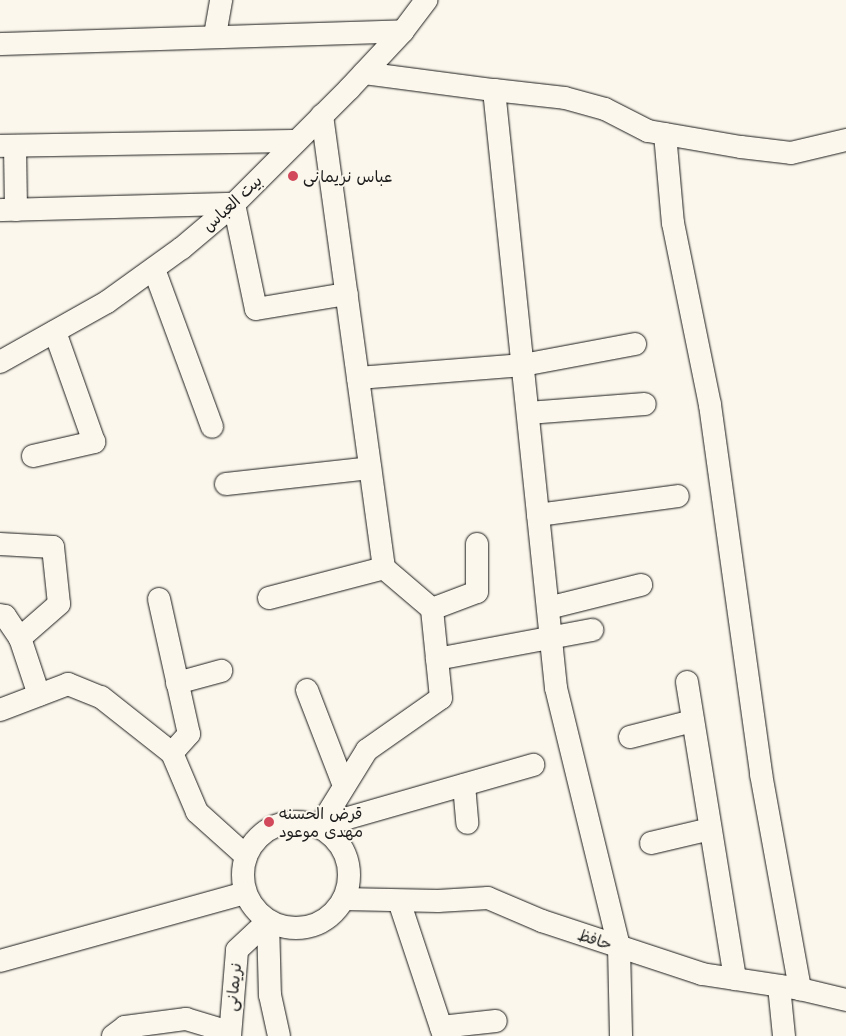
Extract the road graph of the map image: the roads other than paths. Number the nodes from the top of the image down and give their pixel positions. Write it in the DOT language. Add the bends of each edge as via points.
graph roads {
  1 [pos="221,0"];
  2 [pos="426,0"];
  3 [pos="403,31"];
  4 [pos="215,35"];
  5 [pos="0,44"];
  6 [pos="364,73"];
  7 [pos="494,90"];
  8 [pos="322,115"];
  9 [pos="665,134"];
  10 [pos="846,140"];
  11 [pos="296,141"];
  12 [pos="8,146"];
  13 [pos="234,204"];
  14 [pos="8,210"];
  15 [pos="154,269"];
  16 [pos="347,294"];
  17 [pos="55,332"];
  18 [pos="635,344"];
  19 [pos="0,362"];
  20 [pos="522,365"];
  21 [pos="358,378"];
  22 [pos="645,404"];
  23 [pos="528,413"];
  24 [pos="212,427"];
  25 [pos="33,456"];
  26 [pos="370,468"];
  27 [pos="226,484"];
  28 [pos="678,496"];
  29 [pos="538,515"];
  30 [pos="0,544"];
  31 [pos="477,544"];
  32 [pos="384,568"];
  33 [pos="641,585"];
  34 [pos="269,598"];
  35 [pos="159,599"];
  36 [pos="548,608"];
  37 [pos="432,609"];
  38 [pos="0,615"];
  39 [pos="592,630"];
  40 [pos="551,637"];
  41 [pos="20,638"];
  42 [pos="437,659"];
  43 [pos="221,671"];
  44 [pos="687,682"];
  45 [pos="177,683"];
  46 [pos="307,690"];
  47 [pos="39,695"];
  48 [pos="0,710"];
  49 [pos="693,721"];
  50 [pos="630,737"];
  51 [pos="172,753"];
  52 [pos="533,765"];
  53 [pos="464,785"];
  54 [pos="344,786"];
  55 [pos="466,823"];
  56 [pos="320,826"];
  57 [pos="710,829"];
  58 [pos="651,842"];
  59 [pos="246,856"];
  60 [pos="245,893"];
  61 [pos="344,899"];
  62 [pos="399,901"];
  63 [pos="268,921"];
  64 [pos="619,947"];
  65 [pos="0,961"];
  66 [pos="734,979"];
  67 [pos="789,988"];
  68 [pos="846,1000"];
  69 [pos="496,1021"];
  70 [pos="443,1032"];
  71 [pos="230,1034"];
  72 [pos="113,1036"];
  73 [pos="279,1036"];
  74 [pos="621,1036"];
  75 [pos="784,1036"];
  1 -- 4 [label="street"];
  2 -- 3 [label="street, بیت العباس"];
  3 -- 4 [label="street"];
  3 -- 6 [label="street, بیت العباس"];
  4 -- 5 [label="street"];
  6 -- 7 [label="street"];
  6 -- 8 [label="street, بیت العباس"];
  7 -- 9 [label="street" via="565,98 605,109 648,131"];
  7 -- 20 [label="street"];
  8 -- 11 [label="street, بیت العباس"];
  8 -- 16 [label="street"];
  9 -- 10 [label="street" via="791,153"];
  9 -- 67 [label="street" via="673,223 710,405"];
  11 -- 12 [label="street"];
  11 -- 13 [label="street, بیت العباس"];
  12 -- 14 [label="street"];
  13 -- 14 [label="street"];
  13 -- 15 [label="street, بیت العباس"];
  13 -- 16 [label="street" via="256,308"];
  15 -- 17 [label="street, بیت العباس" via="107,302"];
  15 -- 24 [label="street"];
  16 -- 21 [label="street"];
  17 -- 19 [label="street, بیت العباس"];
  17 -- 25 [label="street" via="94,442"];
  18 -- 20 [label="street"];
  20 -- 21 [label="street"];
  20 -- 23 [label="street"];
  21 -- 26 [label="street"];
  22 -- 23 [label="street"];
  23 -- 29 [label="street"];
  26 -- 27 [label="street"];
  26 -- 32 [label="street"];
  28 -- 29 [label="street"];
  29 -- 36 [label="street"];
  30 -- 41 [label="street" via="53,546 60,604"];
  31 -- 37 [label="street" via="477,592"];
  32 -- 34 [label="street"];
  32 -- 37 [label="street"];
  33 -- 36 [label="street"];
  35 -- 45 [label="street"];
  36 -- 40 [label="street"];
  37 -- 42 [label="street"];
  38 -- 41 [label="street" via="5,616"];
  39 -- 40 [label="street"];
  40 -- 42 [label="street"];
  40 -- 64 [label="street" via="556,688"];
  41 -- 47 [label="street"];
  42 -- 54 [label="street" via="441,698 367,750"];
  43 -- 45 [label="street"];
  44 -- 49 [label="street"];
  45 -- 51 [label="street" via="189,734"];
  46 -- 54 [label="street"];
  47 -- 48 [label="street"];
  47 -- 51 [label="street" via="68,684 101,696"];
  49 -- 50 [label="street"];
  49 -- 57 [label="street"];
  51 -- 59 [label="street" via="197,812"];
  52 -- 53 [label="street"];
  53 -- 55 [label="street"];
  53 -- 56 [label="street"];
  54 -- 56 [label="street"];
  56 -- 59 [label="street" via="287,822 269,828 255,840"];
  56 -- 61 [label="street" via="334,836 350,866 350,883"];
  57 -- 58 [label="street"];
  57 -- 66 [label="street"];
  59 -- 60 [label="street" via="242,874"];
  60 -- 63 [label="street" via="254,909"];
  60 -- 65 [label="street"];
  61 -- 62 [label="street, حافظ"];
  61 -- 63 [label="street" via="334,913 320,923 304,928 286,928"];
  62 -- 64 [label="street, حافظ" via="488,898 542,921"];
  62 -- 70 [label="street"];
  63 -- 71 [label="street, نریمانی" via="237,950"];
  63 -- 73 [label="street" via="270,995"];
  64 -- 66 [label="street, حافظ" via="702,974"];
  64 -- 74 [label="street"];
  66 -- 67 [label="street, حافظ"];
  67 -- 68 [label="street, حافظ"];
  67 -- 75 [label="street"];
  69 -- 70 [label="street"];
  71 -- 72 [label="street" via="186,1018 125,1027"];
}
